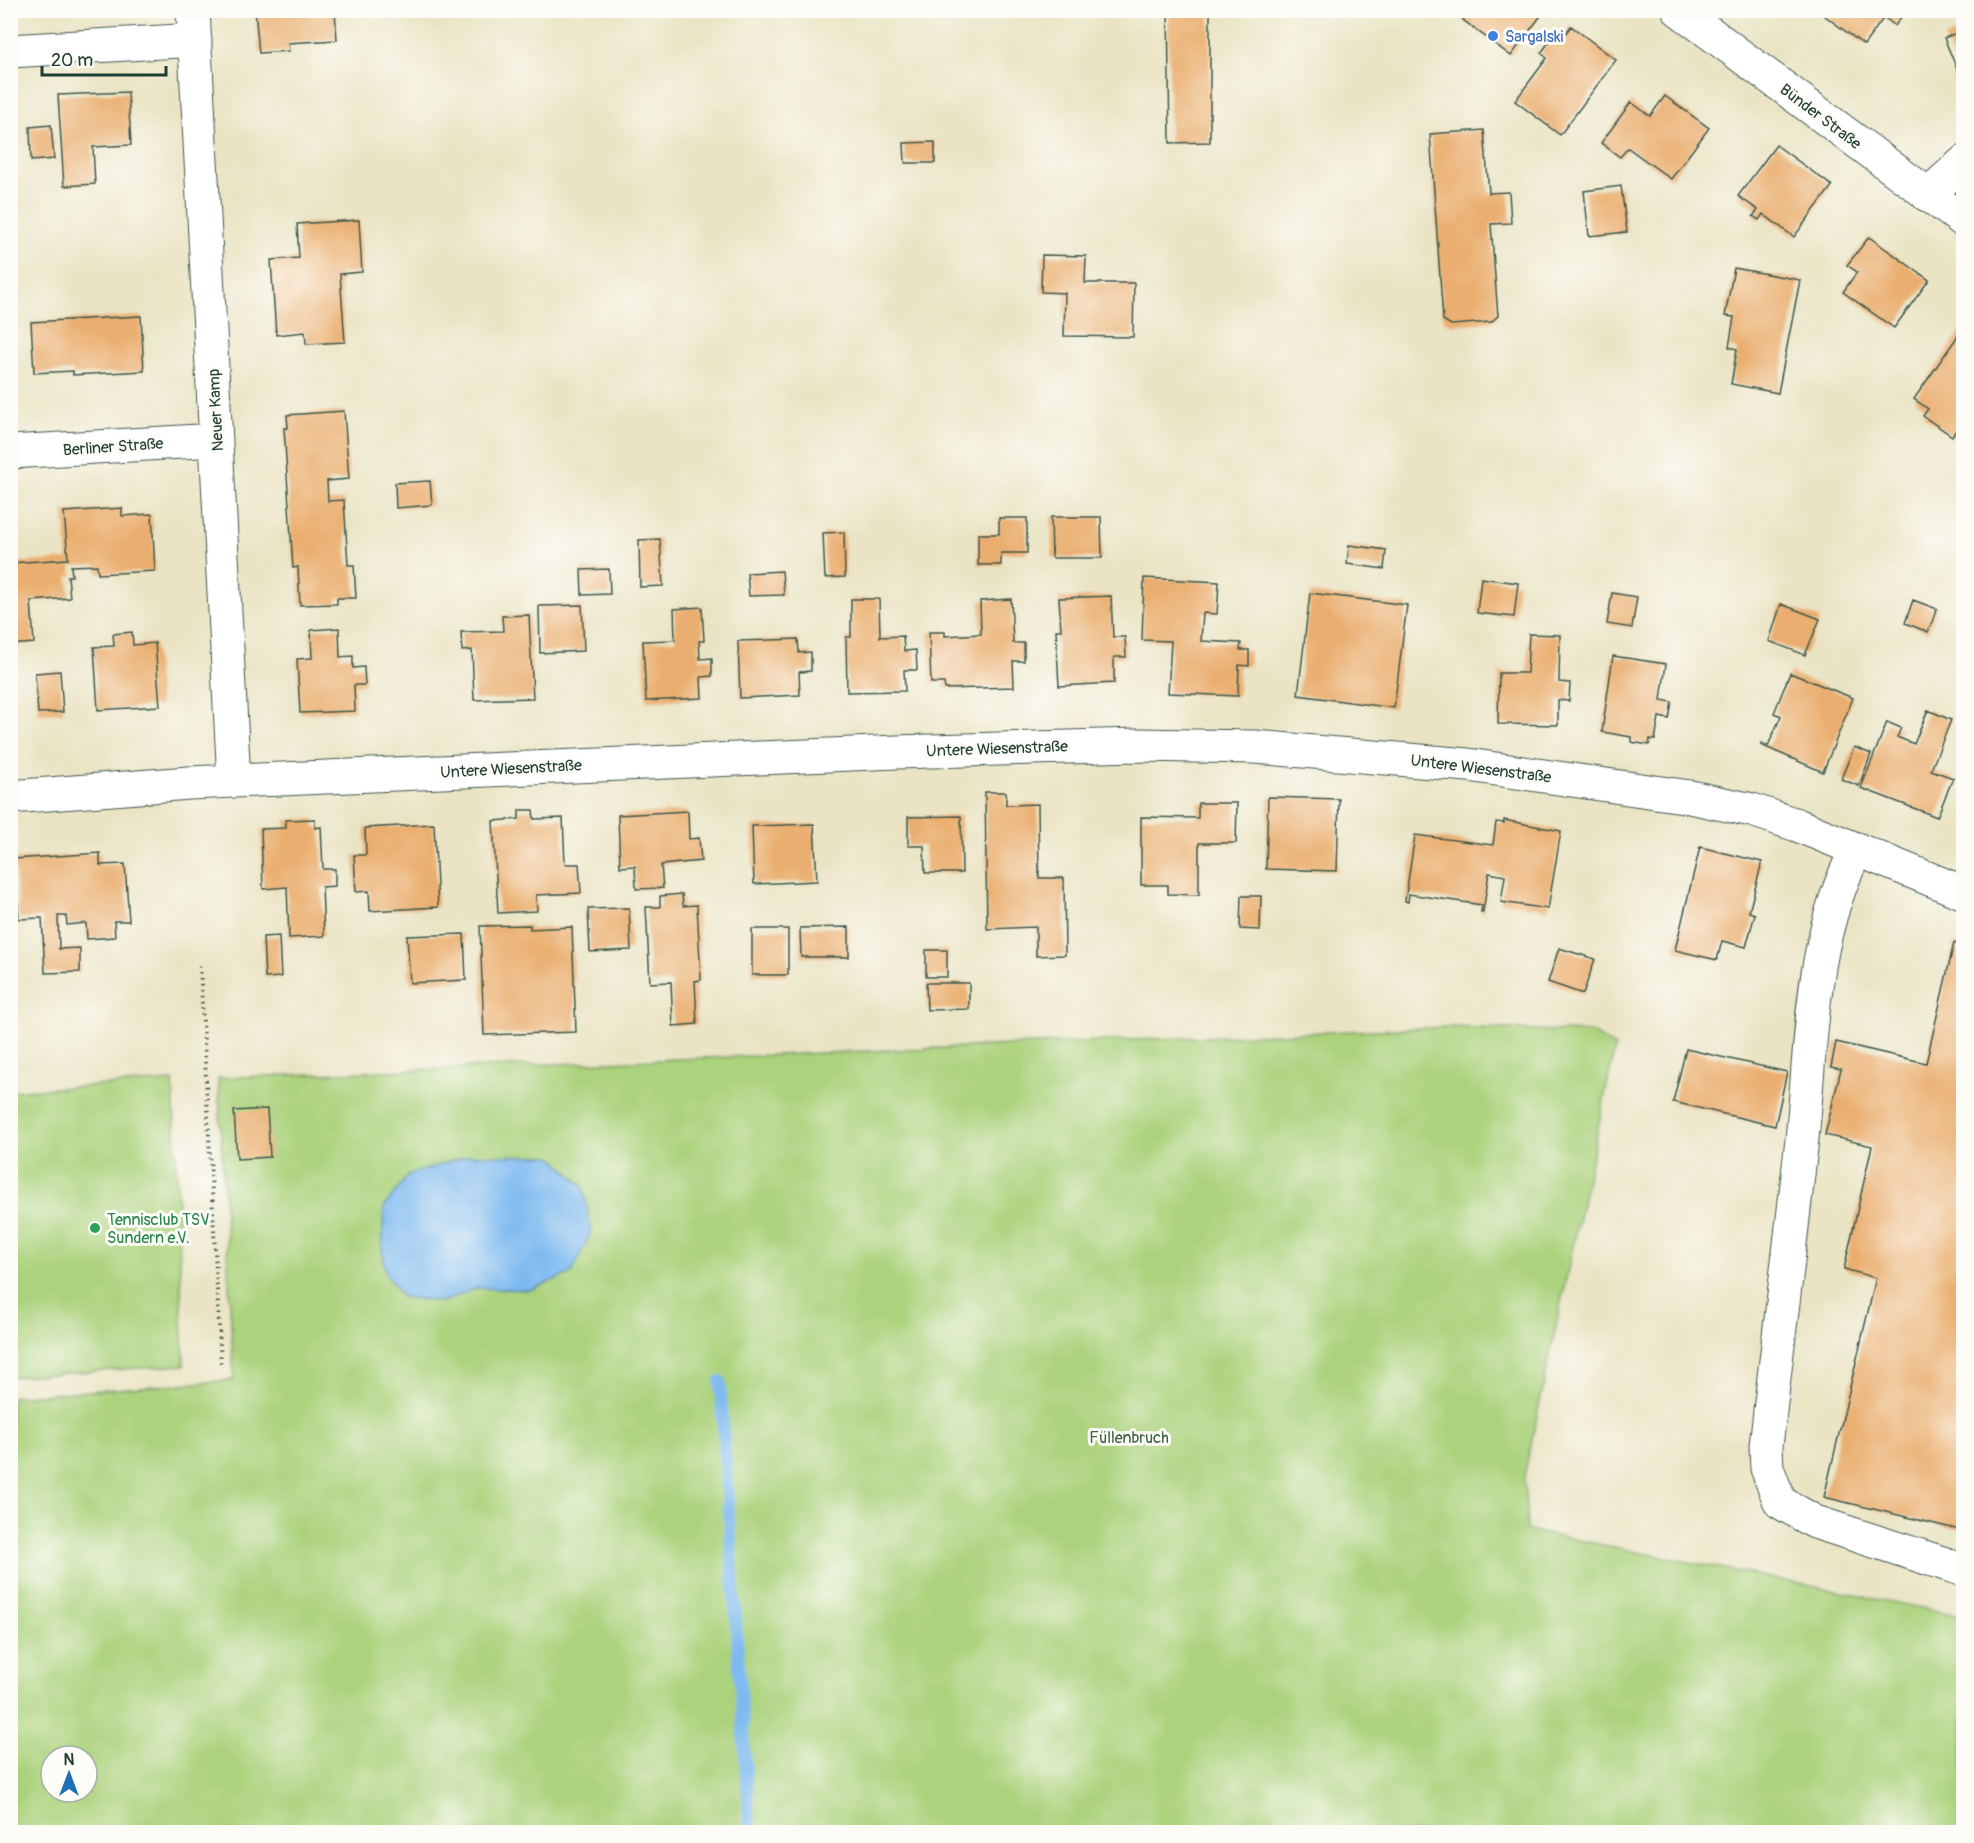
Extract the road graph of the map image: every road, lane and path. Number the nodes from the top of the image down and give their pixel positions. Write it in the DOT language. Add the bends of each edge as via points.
graph roads {
  1 [pos="1679,10"];
  2 [pos="194,25"];
  3 [pos="10,51"];
  4 [pos="1964,162"];
  5 [pos="1927,195"];
  6 [pos="1964,221"];
  7 [pos="216,440"];
  8 [pos="10,453"];
  9 [pos="234,781"];
  10 [pos="10,797"];
  11 [pos="1857,849"];
  12 [pos="1964,893"];
  13 [pos="200,966"];
  14 [pos="222,1364"];
  15 [pos="1964,1570"];
  1 -- 5 [label="street, Bünder Straße"];
  2 -- 3 [label="street, Neuer Kamp"];
  2 -- 7 [label="street, Neuer Kamp"];
  4 -- 5 [label="street"];
  5 -- 6 [label="street, Bünder Straße"];
  7 -- 8 [label="street, Berliner Straße"];
  7 -- 9 [label="street, Neuer Kamp"];
  9 -- 10 [label="street, Untere Wiesenstraße"];
  9 -- 11 [label="street, Untere Wiesenstraße" via="1030,747 1255,747 1456,764 1690,797 1752,810"];
  11 -- 12 [label="street, Untere Wiesenstraße"];
  11 -- 15 [label="street" via="1842,877 1830,915 1813,1003 1803,1128 1766,1446 1767,1468 1780,1502 1815,1522"];
  13 -- 14 [label="path"];
}
